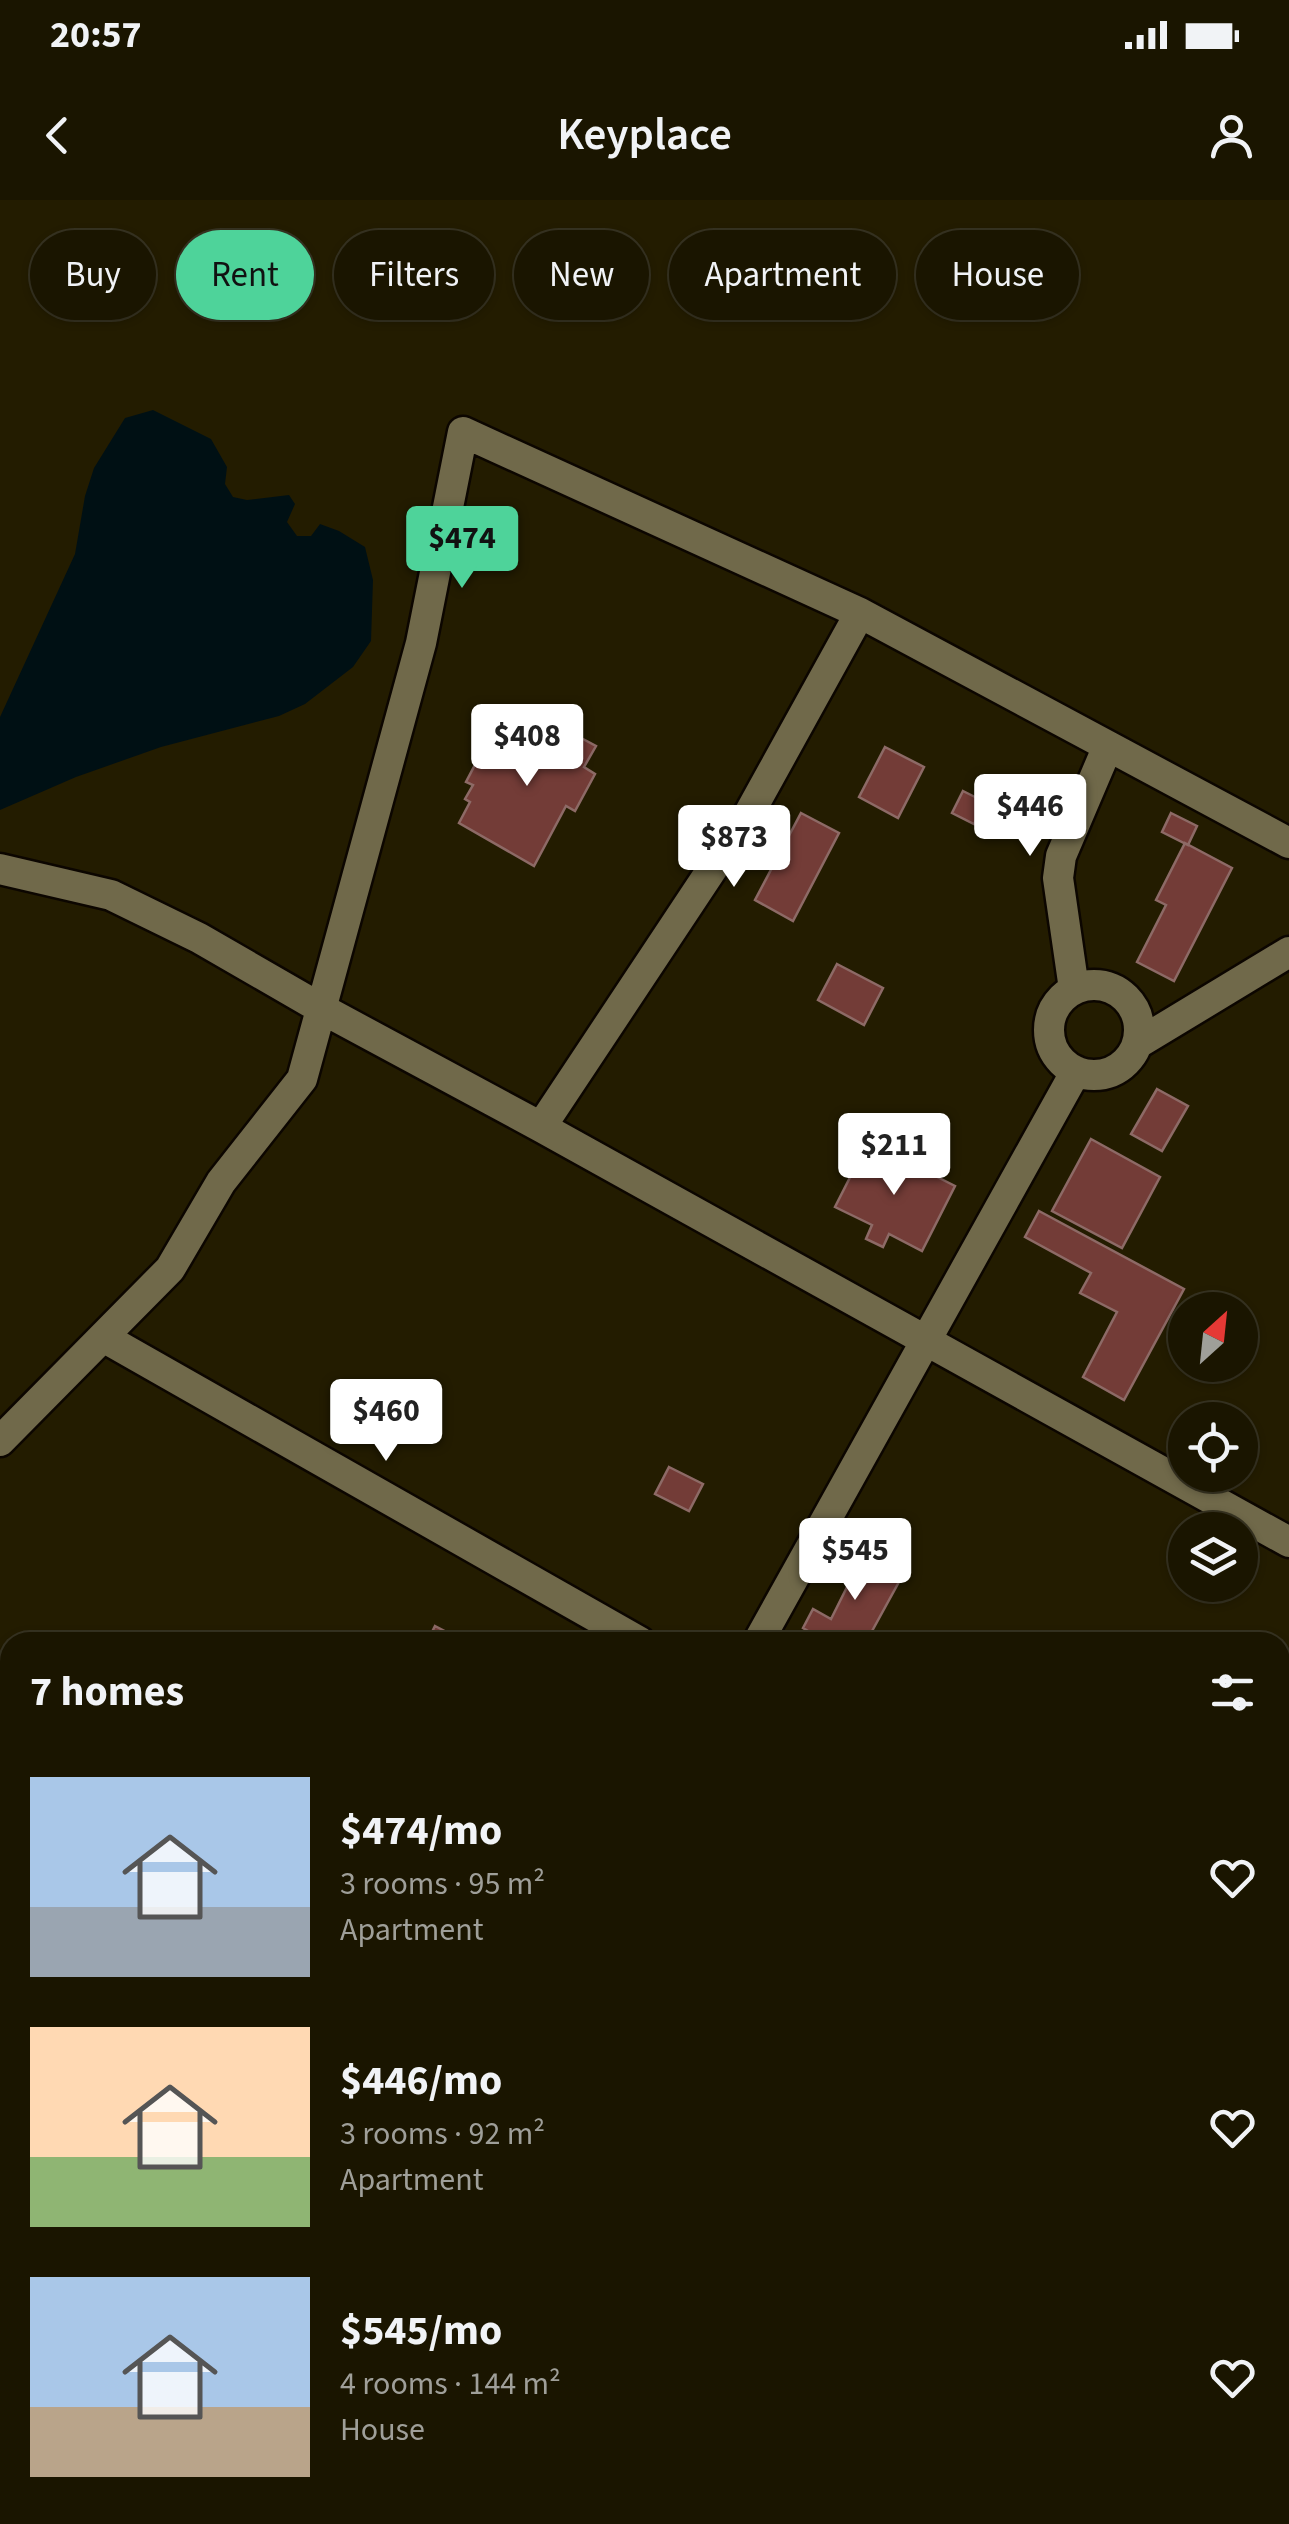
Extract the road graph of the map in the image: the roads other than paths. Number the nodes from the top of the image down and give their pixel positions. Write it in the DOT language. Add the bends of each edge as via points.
graph roads {
  1 [pos="860,613"];
  2 [pos="1108,746"];
  3 [pos="1289,843"];
  4 [pos="0,868"];
  5 [pos="1289,952"];
  6 [pos="1074,990"];
  7 [pos="322,1010"];
  8 [pos="1137,1044"];
  9 [pos="1076,1071"];
  10 [pos="541,1127"];
  11 [pos="103,1337"];
  12 [pos="926,1339"];
  13 [pos="0,1441"];
  14 [pos="1289,1542"];
  15 [pos="622,1632"];
  16 [pos="764,1632"];
  1 -- 2 [label="street"];
  1 -- 7 [label="street" via="463,432 420,643"];
  1 -- 10 [label="street" via="750,812"];
  2 -- 3 [label="street"];
  2 -- 6 [label="street" via="1061,856 1058,878"];
  4 -- 7 [label="street" via="111,895"];
  5 -- 8 [label="street"];
  6 -- 8 [label="street" via="1103,986 1128,1001 1139,1028"];
  6 -- 9 [label="street" via="1054,1009 1049,1037 1063,1063"];
  7 -- 10 [label="street"];
  7 -- 11 [label="street" via="302,1078 221,1182 170,1269"];
  8 -- 9 [label="street" via="1119,1068"];
  9 -- 12 [label="street"];
  10 -- 12 [label="street"];
  11 -- 13 [label="street"];
  11 -- 15 [label="street"];
  12 -- 14 [label="street"];
  12 -- 16 [label="street"];
}
